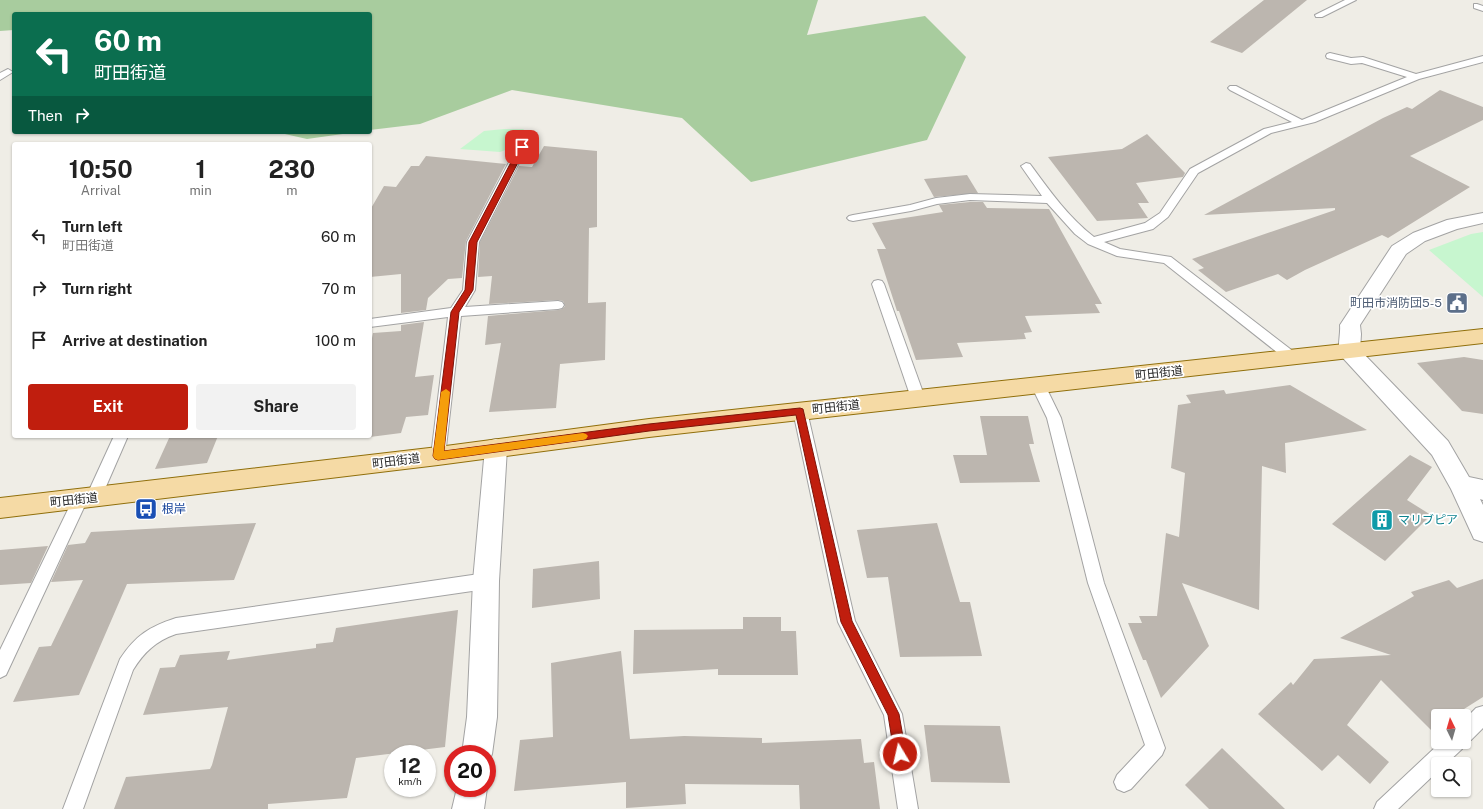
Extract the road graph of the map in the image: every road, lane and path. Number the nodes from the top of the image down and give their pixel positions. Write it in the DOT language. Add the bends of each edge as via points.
graph roads {
  1 [pos="1352,0"];
  2 [pos="1319,15"];
  3 [pos="1330,56"];
  4 [pos="1483,59"];
  5 [pos="1416,77"];
  6 [pos="1233,88"];
  7 [pos="1301,123"];
  8 [pos="522,147"];
  9 [pos="1026,166"];
  10 [pos="1050,200"];
  11 [pos="853,218"];
  12 [pos="1483,218"];
  13 [pos="1092,241"];
  14 [pos="878,284"];
  15 [pos="558,305"];
  16 [pos="455,312"];
  17 [pos="372,323"];
  18 [pos="1483,336"];
  19 [pos="1349,352"];
  20 [pos="1293,358"];
  21 [pos="1038,385"];
  22 [pos="918,398"];
  23 [pos="800,411"];
  24 [pos="120,438"];
  25 [pos="496,448"];
  26 [pos="438,456"];
  27 [pos="1472,488"];
  28 [pos="86,499"];
  29 [pos="0,508"];
  30 [pos="1483,530"];
  31 [pos="486,581"];
  32 [pos="0,669"];
  33 [pos="1483,716"];
  34 [pos="1471,727"];
  35 [pos="478,745"];
  36 [pos="1448,749"];
  37 [pos="1124,782"];
  38 [pos="470,797"];
  39 [pos="72,809"];
  40 [pos="468,809"];
  41 [pos="908,809"];
  42 [pos="1384,809"];
  1 -- 2 [label="lane"];
  3 -- 5 [label="lane" via="1352,61 1363,60"];
  4 -- 5 [label="lane"];
  5 -- 7 [label="lane"];
  6 -- 7 [label="lane"];
  7 -- 13 [label="lane" via="1268,131 1194,171 1164,215 1149,226"];
  8 -- 16 [label="lane" via="473,242 469,290"];
  9 -- 10 [label="lane"];
  10 -- 11 [label="lane" via="970,197 936,201"];
  10 -- 13 [label="lane"];
  12 -- 19 [label="street" via="1453,224 1419,237 1399,250 1350,326"];
  13 -- 20 [label="lane" via="1117,252 1167,260"];
  14 -- 22 [label="lane"];
  15 -- 16 [label="lane"];
  16 -- 17 [label="lane"];
  16 -- 26 [label="lane"];
  18 -- 19 [label="main road, 町田街道"];
  19 -- 20 [label="main road, 町田街道"];
  19 -- 27 [label="street" via="1440,448"];
  20 -- 21 [label="main road, 町田街道"];
  21 -- 22 [label="main road, 町田街道"];
  21 -- 37 [label="lane" via="1054,418 1096,583 1155,748"];
  22 -- 23 [label="main road, 町田街道"];
  23 -- 25 [label="main road, 町田街道"];
  23 -- 41 [label="lane" via="847,622 893,714"];
  24 -- 28 [label="lane"];
  25 -- 26 [label="main road, 町田街道"];
  25 -- 31 [label="street"];
  26 -- 28 [label="main road, 町田街道"];
  27 -- 30 [label="street"];
  28 -- 29 [label="main road, 町田街道"];
  28 -- 32 [label="lane"];
  31 -- 35 [label="street" via="482,717"];
  31 -- 39 [label="lane" via="176,626 155,633 137,648 126,665"];
  33 -- 34 [label="lane"];
  36 -- 42 [label="lane"];
  38 -- 40 [label="street"];
}
